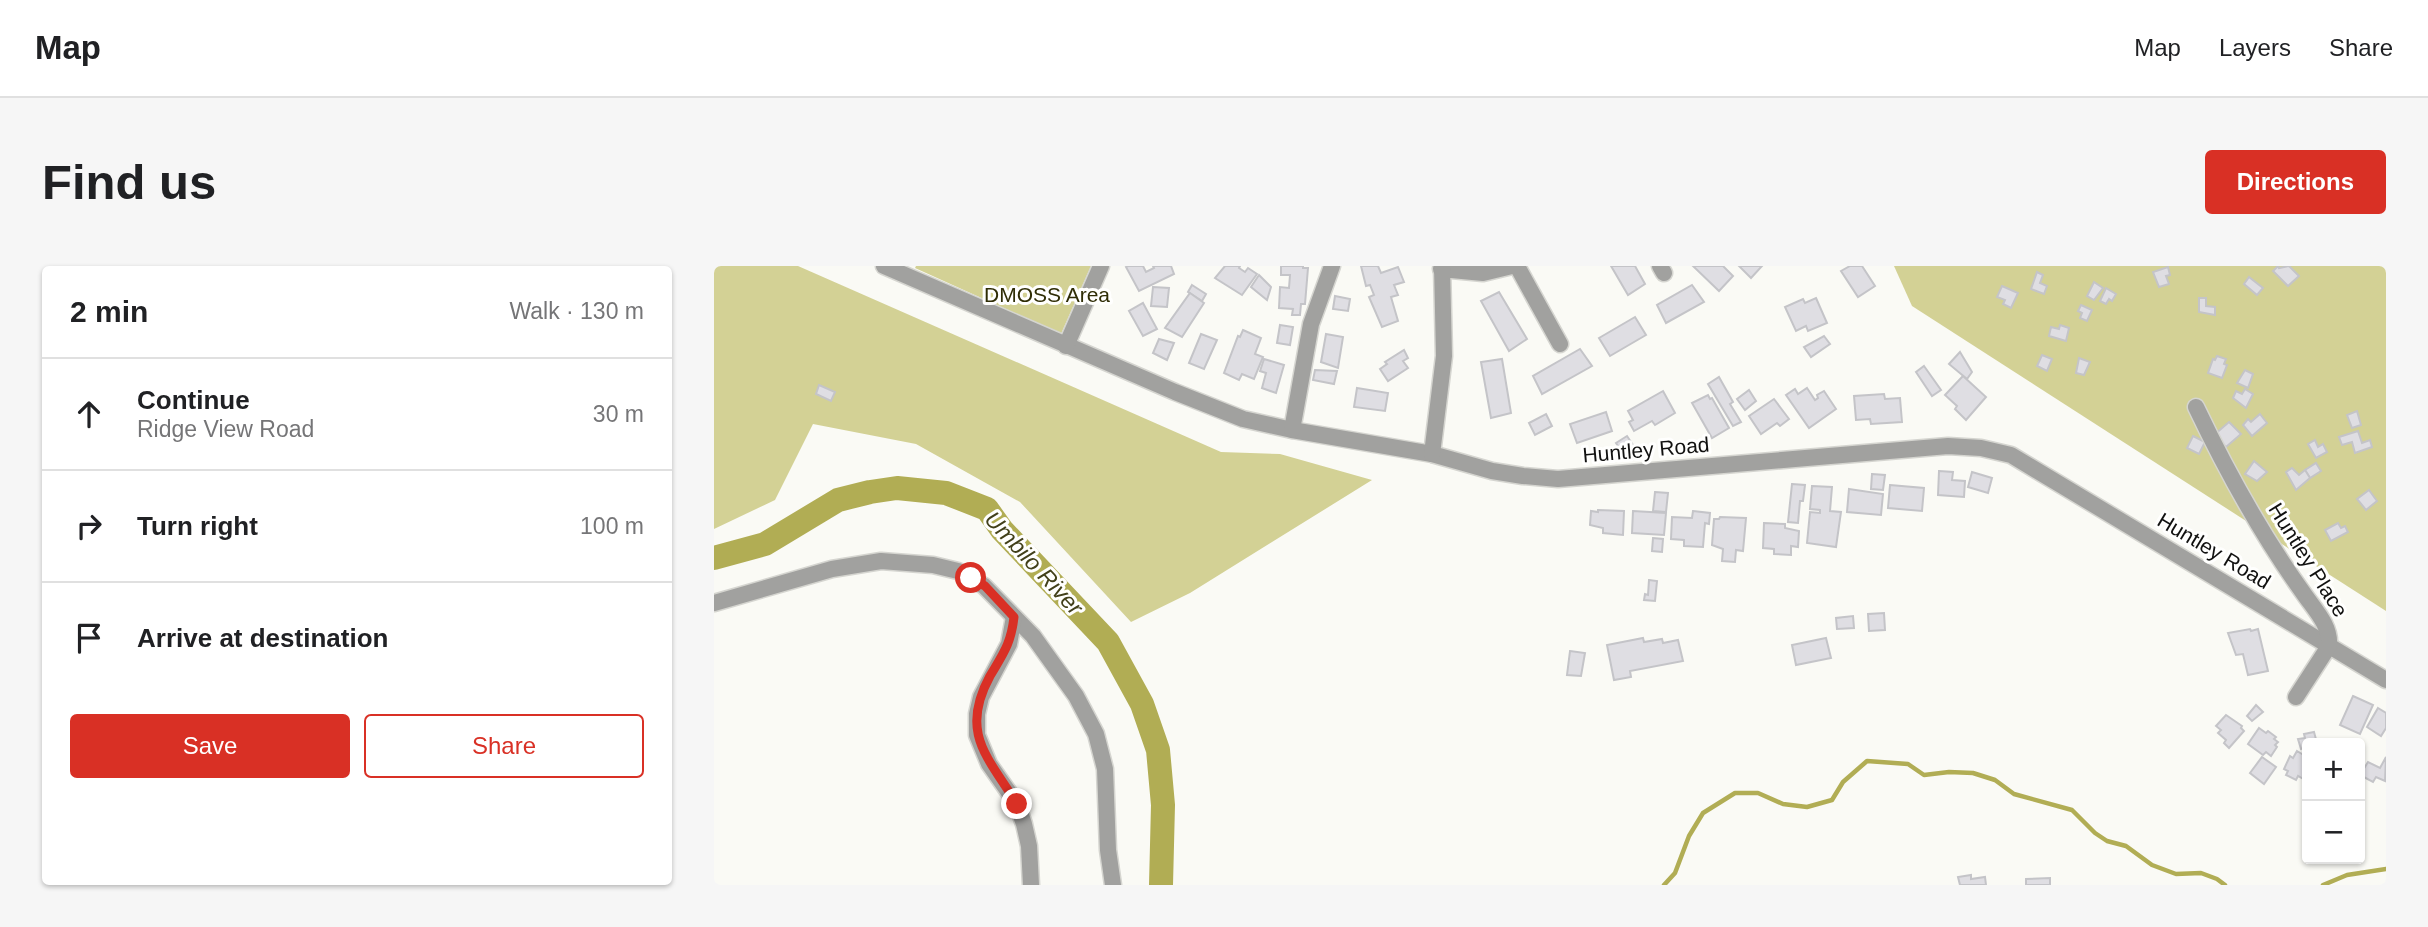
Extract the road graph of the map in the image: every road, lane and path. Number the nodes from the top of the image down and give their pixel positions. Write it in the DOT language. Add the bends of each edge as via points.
graph roads {
  1 [pos="884,266"];
  2 [pos="1101,266"];
  3 [pos="1332,266"];
  4 [pos="1514,266"];
  5 [pos="1442,267"];
  6 [pos="902,270"];
  7 [pos="1560,344"];
  8 [pos="1066,346"];
  9 [pos="2196,407"];
  10 [pos="1292,430"];
  11 [pos="1432,454"];
  12 [pos="714,603"];
  13 [pos="1014,617"];
  14 [pos="2329,646"];
  15 [pos="2386,680"];
  16 [pos="2295,697"];
  17 [pos="1031,885"];
  18 [pos="1114,885"];
  1 -- 6 [label="street, Huntley Road"];
  2 -- 8 [label="street"];
  3 -- 10 [label="street" via="1311,324"];
  4 -- 5 [label="street" via="1483,273"];
  4 -- 7 [label="street"];
  5 -- 11 [label="street" via="1444,356"];
  6 -- 8 [label="street, Huntley Road"];
  8 -- 10 [label="street, Huntley Road" via="1213,409"];
  9 -- 14 [label="street, Huntley Place" via="2268,543 2322,620 2330,636"];
  10 -- 11 [label="street, Huntley Road"];
  11 -- 14 [label="street, Huntley Road" via="1492,471 1559,479 1981,447 2011,455 2042,472"];
  12 -- 13 [label="street" via="832,569 905,562 958,571 985,586"];
  13 -- 17 [label="street" via="1009,644 981,697 977,735 989,764 1017,804 1029,846"];
  13 -- 18 [label="street" via="1076,696 1096,734 1105,768"];
  14 -- 15 [label="street, Huntley Road"];
  14 -- 16 [label="street, Huntley Place"];
}
